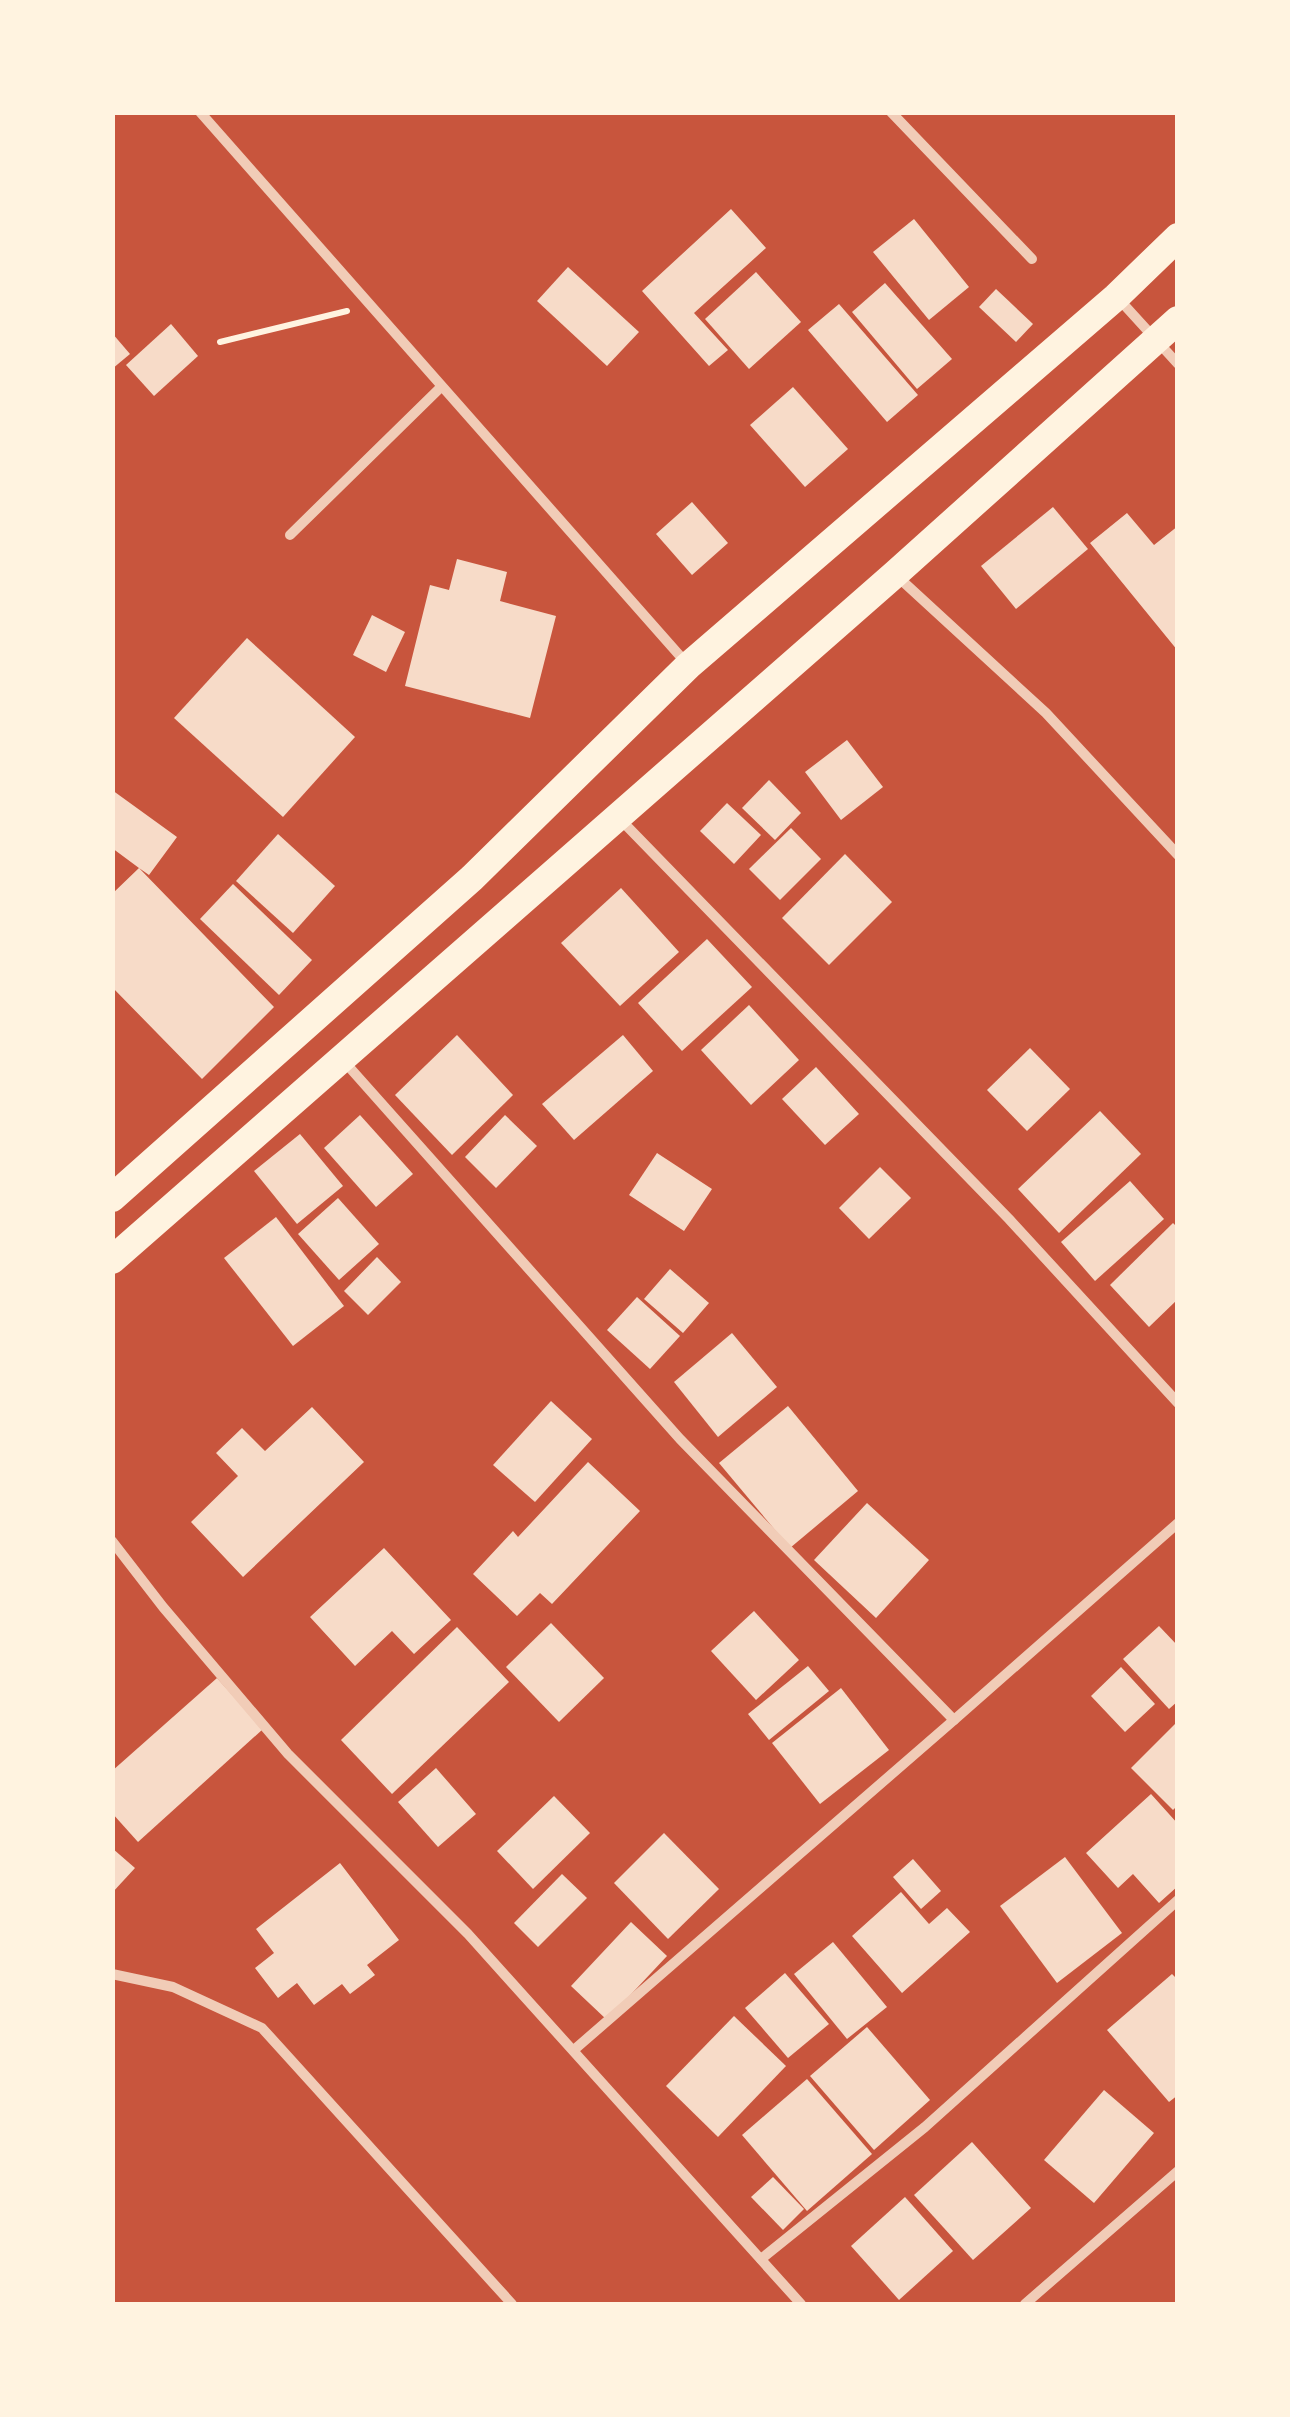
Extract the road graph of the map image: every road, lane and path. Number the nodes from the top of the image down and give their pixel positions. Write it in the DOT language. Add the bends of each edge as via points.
graph roads {
  1 [pos="200,112"];
  2 [pos="891,112"];
  3 [pos="1178,237"];
  4 [pos="1032,259"];
  5 [pos="1116,297"];
  6 [pos="368,307"];
  7 [pos="1167,330"];
  8 [pos="220,342"];
  9 [pos="1178,364"];
  10 [pos="440,388"];
  11 [pos="290,535"];
  12 [pos="895,574"];
  13 [pos="688,666"];
  14 [pos="618,816"];
  15 [pos="1178,855"];
  16 [pos="342,1058"];
  17 [pos="112,1198"];
  18 [pos="112,1260"];
  19 [pos="1178,1403"];
  20 [pos="1178,1523"];
  21 [pos="112,1540"];
  22 [pos="954,1720"];
  23 [pos="1178,1900"];
  24 [pos="112,1974"];
  25 [pos="575,2048"];
  26 [pos="1178,2171"];
  27 [pos="761,2259"];
  28 [pos="512,2304"];
  29 [pos="801,2304"];
  30 [pos="1025,2304"];
  1 -- 6 [label="street"];
  2 -- 4 [label="street"];
  3 -- 5 [label="highway"];
  5 -- 7 [label="street"];
  5 -- 13 [label="highway"];
  6 -- 8 [label="path"];
  6 -- 10 [label="street"];
  7 -- 9 [label="street"];
  7 -- 12 [label="highway"];
  10 -- 11 [label="street"];
  10 -- 13 [label="street"];
  12 -- 14 [label="highway"];
  12 -- 15 [label="street" via="1046,713"];
  13 -- 17 [label="highway" via="472,878"];
  14 -- 16 [label="highway"];
  14 -- 19 [label="street"];
  16 -- 18 [label="highway"];
  16 -- 22 [label="street" via="680,1439"];
  20 -- 22 [label="street"];
  21 -- 25 [label="street" via="288,1754"];
  22 -- 25 [label="street"];
  23 -- 27 [label="street" via="925,2127"];
  24 -- 28 [label="street" via="174,1987 262,2028"];
  25 -- 27 [label="street"];
  26 -- 30 [label="street"];
  27 -- 29 [label="street"];
}
